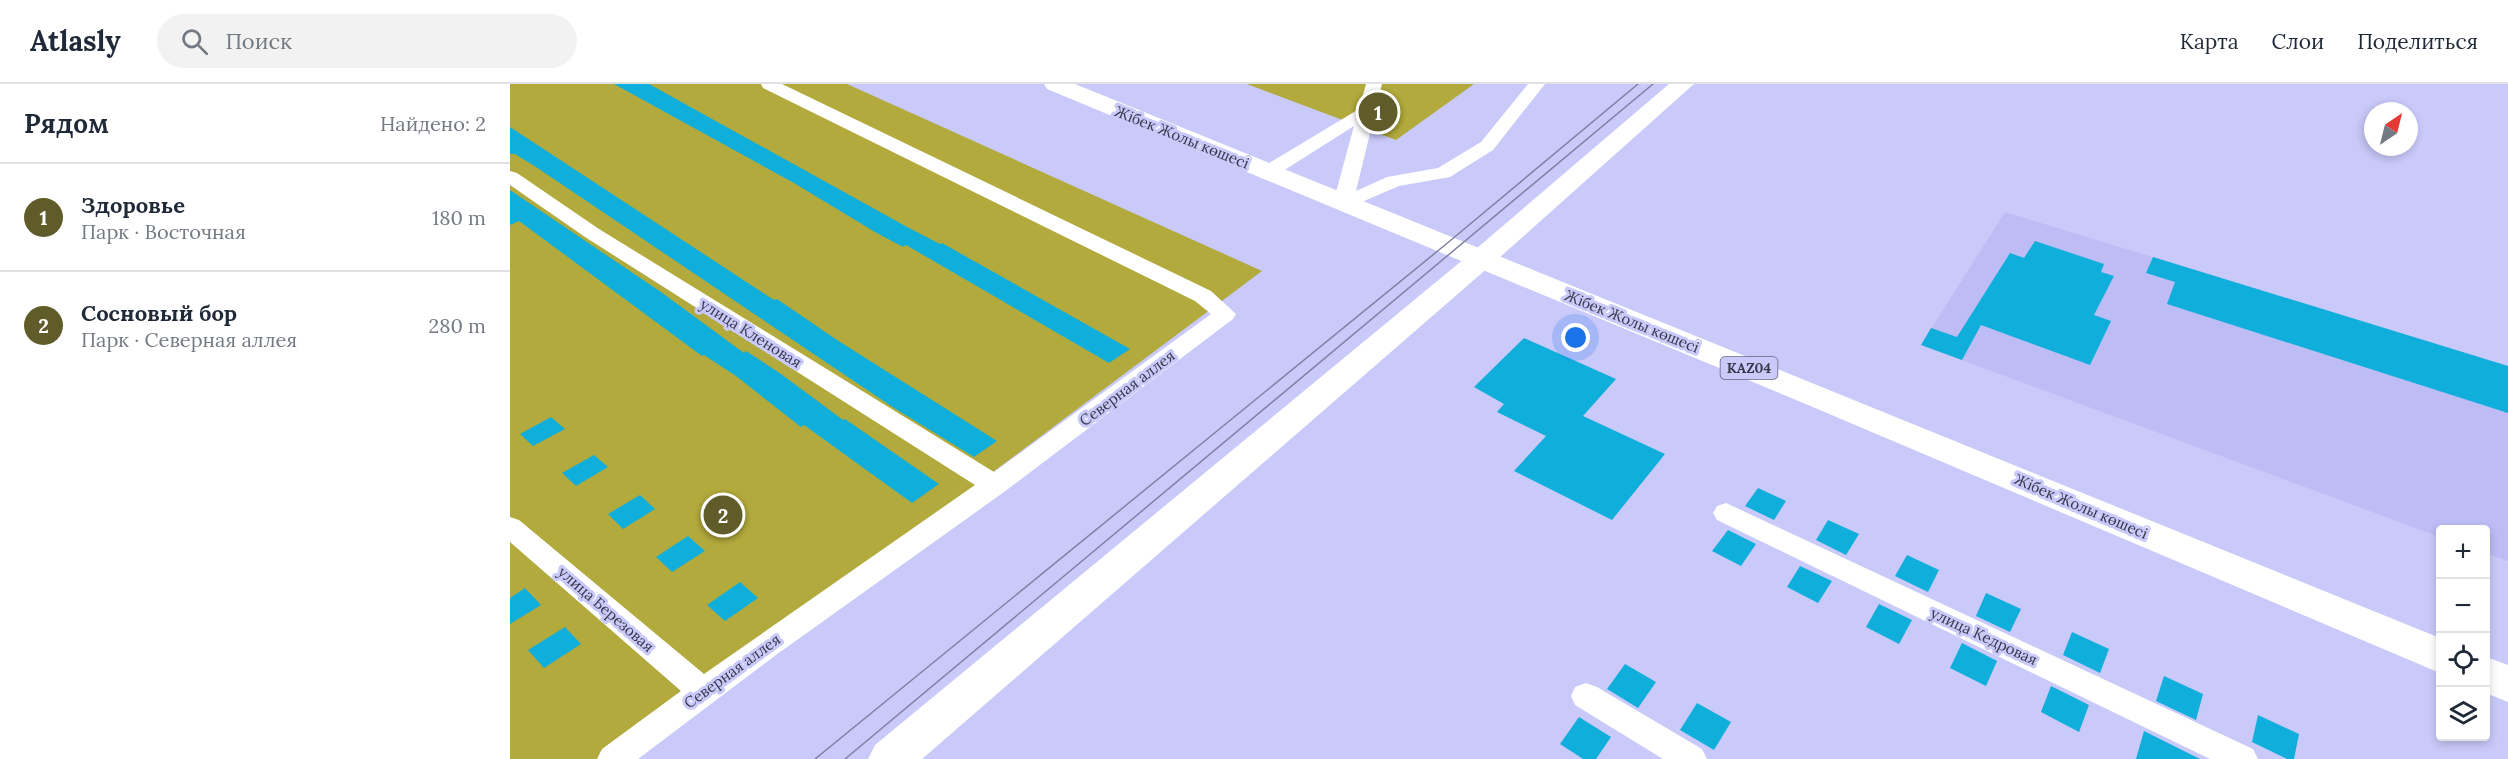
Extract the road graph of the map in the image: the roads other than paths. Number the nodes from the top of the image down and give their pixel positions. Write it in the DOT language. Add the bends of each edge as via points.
graph roads {
  1 [pos="770,84"];
  2 [pos="1055,84"];
  3 [pos="1374,84"];
  4 [pos="1537,84"];
  5 [pos="1556,84"];
  6 [pos="1683,84"];
  7 [pos="1519,106"];
  8 [pos="1367,111"];
  9 [pos="1268,172"];
  10 [pos="510,177"];
  11 [pos="1343,203"];
  12 [pos="1480,260"];
  13 [pos="995,485"];
  14 [pos="1726,513"];
  15 [pos="510,527"];
  16 [pos="2436,654"];
  17 [pos="2490,677"];
  18 [pos="2508,684"];
  19 [pos="702,691"];
  20 [pos="1586,696"];
  21 [pos="613,759"];
  22 [pos="890,759"];
  23 [pos="1691,759"];
  24 [pos="2242,759"];
  1 -- 13 [label="street, Северная аллея" via="1203,296 1225,314"];
  2 -- 9 [label="main road, Жібек Жолы көшесі / KАZ04"];
  3 -- 8 [label="street"];
  4 -- 7 [label="street"];
  5 -- 7 [label="street"];
  6 -- 12 [label="main road"];
  7 -- 11 [label="street" via="1486,146 1443,173 1394,181"];
  8 -- 9 [label="street"];
  8 -- 11 [label="street"];
  9 -- 11 [label="main road, Жібек Жолы көшесі / KАZ04"];
  10 -- 13 [label="street, улица Кленовая" via="592,233"];
  11 -- 12 [label="main road, Жібек Жолы көшесі / KАZ04"];
  12 -- 16 [label="main road, Жібек Жолы көшесі / KАZ04"];
  12 -- 22 [label="main road"];
  13 -- 19 [label="street, Северная аллея"];
  14 -- 24 [label="street, улица Кедровая"];
  15 -- 19 [label="street, улица Березовая"];
  17 -- 18 [label="main road"];
  19 -- 21 [label="street, Северная аллея"];
  20 -- 23 [label="street"];
}
